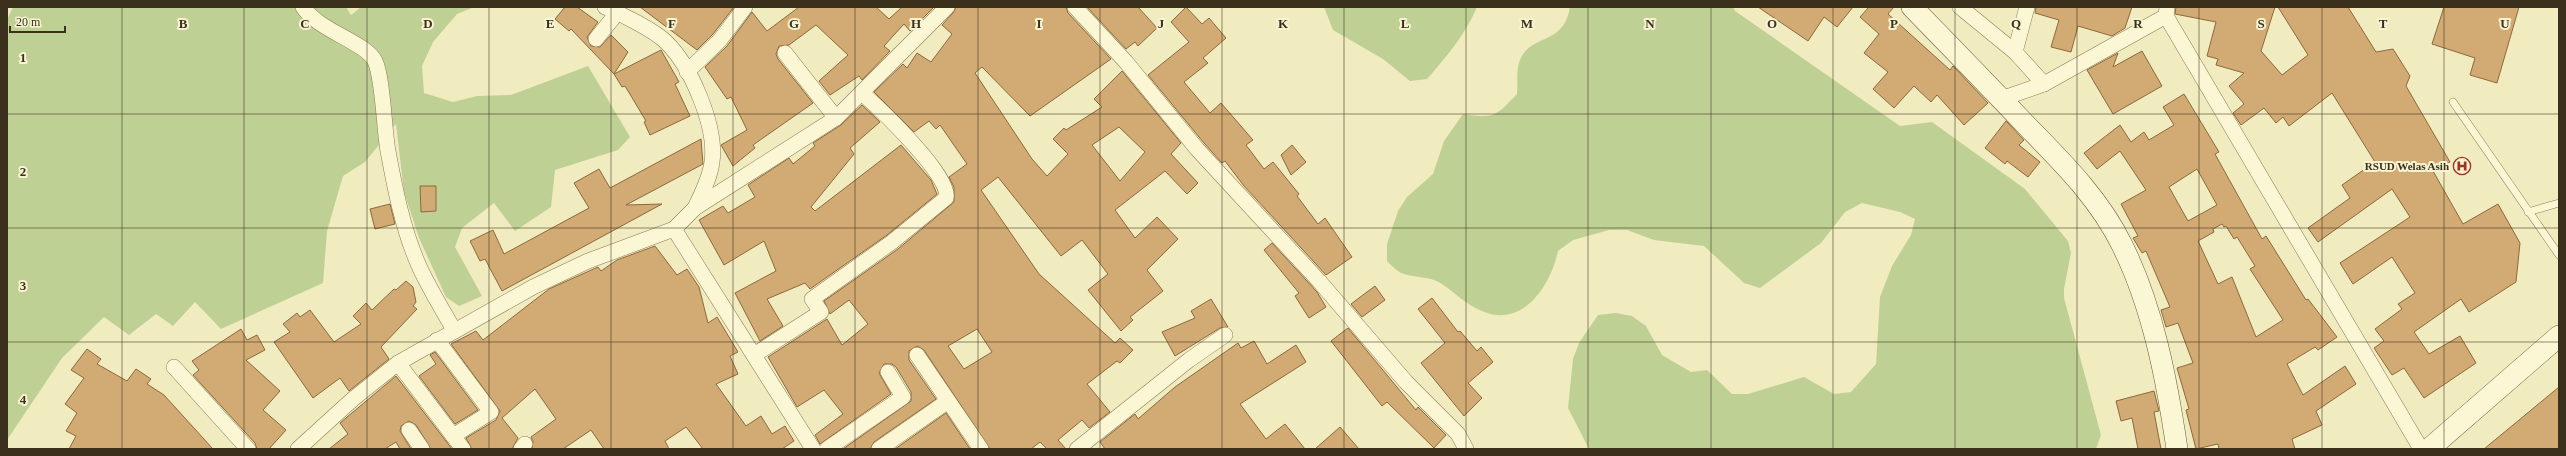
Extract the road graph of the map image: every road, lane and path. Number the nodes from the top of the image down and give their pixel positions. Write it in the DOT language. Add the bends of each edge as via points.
graph roads {
  1 [pos="303,7"];
  2 [pos="745,7"];
  3 [pos="947,7"];
  4 [pos="1075,7"];
  5 [pos="1912,7"];
  6 [pos="1960,7"];
  7 [pos="2027,7"];
  8 [pos="611,10"];
  9 [pos="2166,12"];
  10 [pos="596,39"];
  11 [pos="2015,52"];
  12 [pos="785,53"];
  13 [pos="687,72"];
  14 [pos="2044,84"];
  15 [pos="862,94"];
  16 [pos="2002,99"];
  17 [pos="2453,102"];
  18 [pos="836,118"];
  19 [pos="2559,203"];
  20 [pos="696,208"];
  21 [pos="2528,212"];
  22 [pos="674,229"];
  23 [pos="2559,255"];
  24 [pos="454,330"];
  25 [pos="1225,335"];
  26 [pos="2559,336"];
  27 [pos="437,340"];
  28 [pos="754,355"];
  29 [pos="917,355"];
  30 [pos="398,363"];
  31 [pos="174,367"];
  32 [pos="888,372"];
  33 [pos="948,401"];
  34 [pos="409,430"];
  35 [pos="453,436"];
  36 [pos="248,449"];
  37 [pos="298,449"];
  38 [pos="422,449"];
  39 [pos="463,449"];
  40 [pos="813,449"];
  41 [pos="827,449"];
  42 [pos="880,449"];
  43 [pos="981,449"];
  44 [pos="1077,449"];
  45 [pos="1466,449"];
  46 [pos="2177,449"];
  47 [pos="2421,449"];
  48 [pos="2429,449"];
  1 -- 24 [label="street" via="309,17 362,49 375,60 379,74 384,130 404,221 418,265"];
  2 -- 13 [label="street" via="720,40"];
  3 -- 15 [label="street"];
  4 -- 45 [label="street" via="1126,62 1196,149 1319,280 1406,382 1458,434"];
  5 -- 16 [label="main road"];
  6 -- 11 [label="street"];
  7 -- 11 [label="street"];
  8 -- 10 [label="street"];
  8 -- 13 [label="street" via="666,42"];
  9 -- 14 [label="street"];
  9 -- 47 [label="street"];
  11 -- 14 [label="street"];
  12 -- 18 [label="street"];
  13 -- 20 [label="street" via="699,95 710,129 712,161"];
  14 -- 16 [label="street"];
  15 -- 18 [label="street"];
  15 -- 28 [label="street" via="887,114 934,169 946,186 946,198 892,242 812,299 821,312"];
  16 -- 46 [label="main road" via="2088,189 2122,244 2148,314 2170,397"];
  17 -- 21 [label="lane"];
  18 -- 20 [label="street"];
  19 -- 21 [label="lane"];
  20 -- 22 [label="street"];
  21 -- 23 [label="lane"];
  22 -- 24 [label="street" via="588,262 534,287"];
  22 -- 28 [label="street"];
  24 -- 27 [label="street"];
  25 -- 44 [label="street" via="1189,360"];
  26 -- 48 [label="main road"];
  27 -- 30 [label="street"];
  27 -- 35 [label="street" via="491,412"];
  28 -- 40 [label="street"];
  29 -- 33 [label="street"];
  30 -- 35 [label="street"];
  30 -- 37 [label="street" via="352,399"];
  31 -- 36 [label="street"];
  32 -- 41 [label="street" via="903,397"];
  33 -- 42 [label="street"];
  33 -- 43 [label="street"];
  34 -- 38 [label="street"];
  35 -- 39 [label="street"];
}
